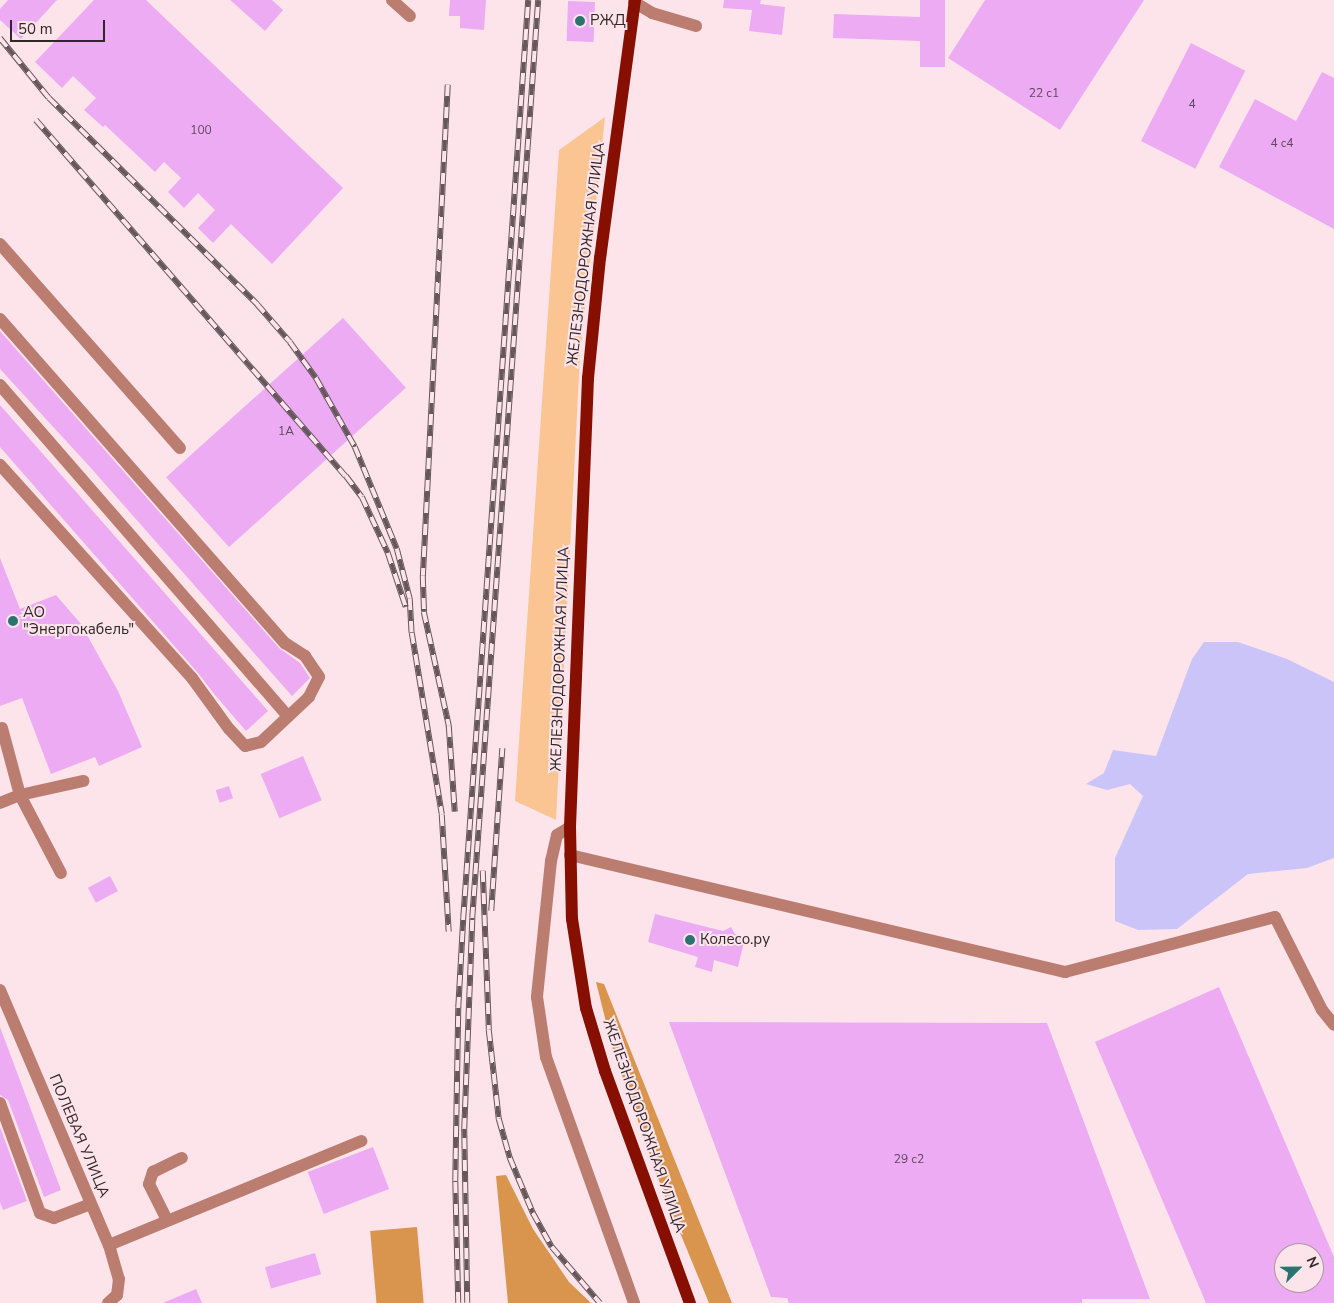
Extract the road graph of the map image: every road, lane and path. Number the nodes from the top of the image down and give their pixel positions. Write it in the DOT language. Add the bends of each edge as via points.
graph roads {
  1 [pos="392,0"];
  2 [pos="634,1"];
  3 [pos="410,16"];
  4 [pos="696,26"];
  5 [pos="0,244"];
  6 [pos="0,319"];
  7 [pos="0,385"];
  8 [pos="180,448"];
  9 [pos="0,465"];
  10 [pos="288,716"];
  11 [pos="2,728"];
  12 [pos="83,782"];
  13 [pos="20,795"];
  14 [pos="0,803"];
  15 [pos="570,827"];
  16 [pos="570,854"];
  17 [pos="61,873"];
  18 [pos="1,998"];
  19 [pos="1334,1025"];
  20 [pos="0,1103"];
  21 [pos="361,1141"];
  22 [pos="182,1158"];
  23 [pos="90,1204"];
  24 [pos="167,1220"];
  25 [pos="109,1245"];
  26 [pos="112,1299"];
  27 [pos="634,1303"];
  28 [pos="690,1303"];
  1 -- 3 [label="street"];
  2 -- 4 [label="street" via="652,13"];
  2 -- 15 [label="main road, ЖЕЛЕЗНОДОРОЖНАЯ УЛИЦА" via="600,258 588,378"];
  5 -- 8 [label="street"];
  6 -- 10 [label="street" via="286,643 305,656 319,677 308,697"];
  7 -- 10 [label="street"];
  9 -- 10 [label="street" via="192,678 244,746 261,742"];
  11 -- 13 [label="street"];
  12 -- 13 [label="street"];
  13 -- 14 [label="street"];
  13 -- 17 [label="street"];
  15 -- 16 [label="main road, ЖЕЛЕЗНОДОРОЖНАЯ УЛИЦА"];
  15 -- 27 [label="street" via="557,834 551,861 537,997 546,1056"];
  16 -- 19 [label="street" via="1065,972 1275,917 1322,1010"];
  16 -- 28 [label="main road, ЖЕЛЕЗНОДОРОЖНАЯ УЛИЦА" via="573,928 586,1008 605,1071"];
  18 -- 23 [label="street, ПОЛЕВАЯ УЛИЦА"];
  20 -- 23 [label="street" via="40,1212 54,1218"];
  21 -- 24 [label="street"];
  22 -- 24 [label="street" via="153,1172 150,1184"];
  23 -- 25 [label="street, ПОЛЕВАЯ УЛИЦА"];
  24 -- 25 [label="street"];
  25 -- 26 [label="street, ПОЛЕВАЯ УЛИЦА" via="119,1279"];
}
